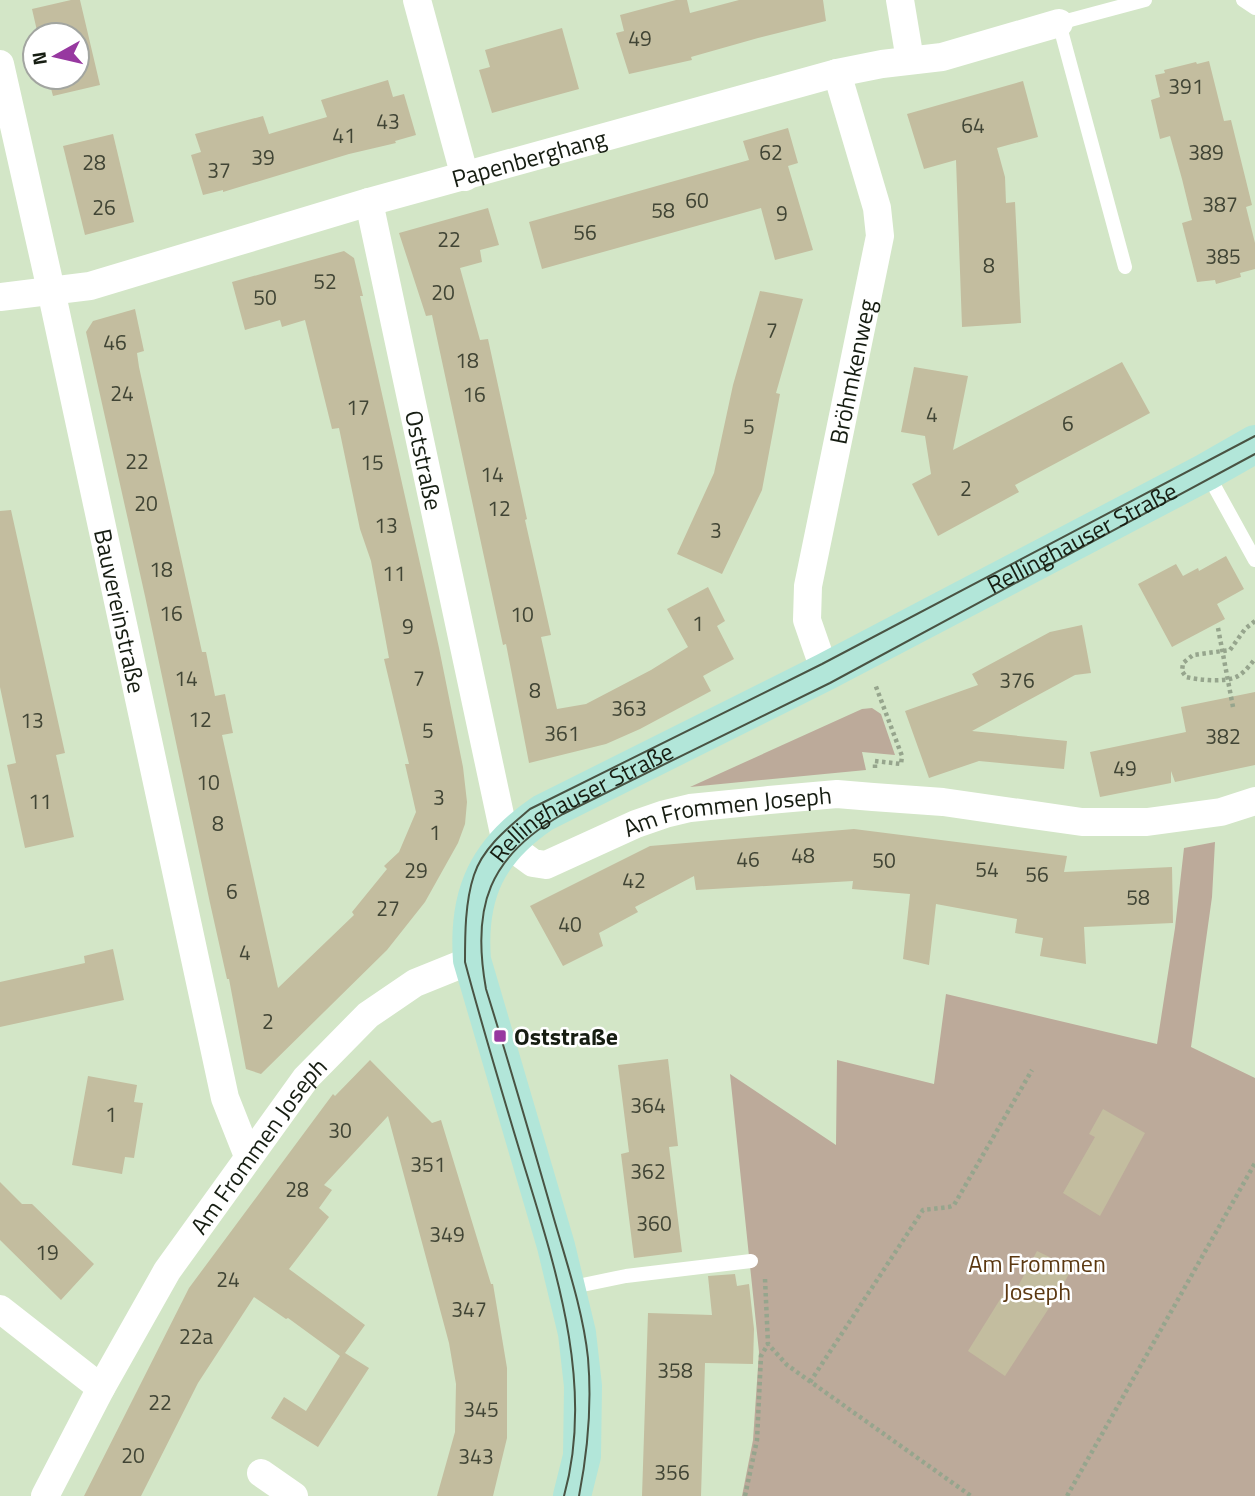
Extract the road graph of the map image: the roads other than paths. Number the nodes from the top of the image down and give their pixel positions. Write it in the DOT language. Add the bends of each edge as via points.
graph roads {
  1 [pos="417,0"];
  2 [pos="900,0"];
  3 [pos="1144,0"];
  4 [pos="1243,0"];
  5 [pos="1255,8"];
  6 [pos="1059,23"];
  7 [pos="910,61"];
  8 [pos="0,64"];
  9 [pos="837,74"];
  10 [pos="465,177"];
  11 [pos="369,202"];
  12 [pos="1125,267"];
  13 [pos="51,290"];
  14 [pos="0,297"];
  15 [pos="1255,444"];
  16 [pos="1206,472"];
  17 [pos="1255,560"];
  18 [pos="825,672"];
  19 [pos="1255,801"];
  20 [pos="506,843"];
  21 [pos="472,960"];
  22 [pos="248,1157"];
  23 [pos="751,1261"];
  24 [pos="567,1289"];
  25 [pos="0,1309"];
  26 [pos="101,1388"];
  27 [pos="261,1473"];
  28 [pos="45,1496"];
  29 [pos="294,1496"];
  30 [pos="572,1496"];
  1 -- 10 [label="street"];
  2 -- 7 [label="street"];
  3 -- 6 [label="lane"];
  4 -- 5 [label="lane"];
  6 -- 7 [label="street, Papenberghang" via="942,57"];
  6 -- 12 [label="lane"];
  7 -- 9 [label="street, Papenberghang"];
  8 -- 13 [label="street, Bauvereinstraße"];
  9 -- 10 [label="street, Papenberghang"];
  9 -- 18 [label="street, Bröhmkenweg" via="877,208 880,236 808,586 807,620"];
  10 -- 11 [label="street, Papenberghang"];
  11 -- 13 [label="street, Papenberghang" via="90,286"];
  11 -- 20 [label="street, Oststraße"];
  13 -- 14 [label="street, Papenberghang"];
  13 -- 22 [label="street, Bauvereinstraße" via="225,1098"];
  15 -- 16 [label="main road, Rellinghauser Straße"];
  16 -- 17 [label="lane"];
  16 -- 18 [label="main road, Rellinghauser Straße"];
  18 -- 20 [label="main road, Rellinghauser Straße" via="565,802 524,826"];
  19 -- 20 [label="street, Am Frommen Joseph" via="1147,822 1082,822 943,802 837,794 690,808 636,824 546,865 533,863"];
  20 -- 21 [label="main road, Rellinghauser Straße" via="485,874 476,898"];
  21 -- 22 [label="street, Am Frommen Joseph" via="415,983 368,1015 306,1078"];
  21 -- 24 [label="main road, Rellinghauser Straße"];
  22 -- 26 [label="street, Am Frommen Joseph" via="167,1271"];
  23 -- 24 [label="lane" via="626,1276"];
  24 -- 30 [label="main road, Rellinghauser Straße" via="583,1386 582,1456"];
  25 -- 26 [label="street"];
  26 -- 28 [label="street, Am Frommen Joseph"];
  27 -- 29 [label="street"];
}
